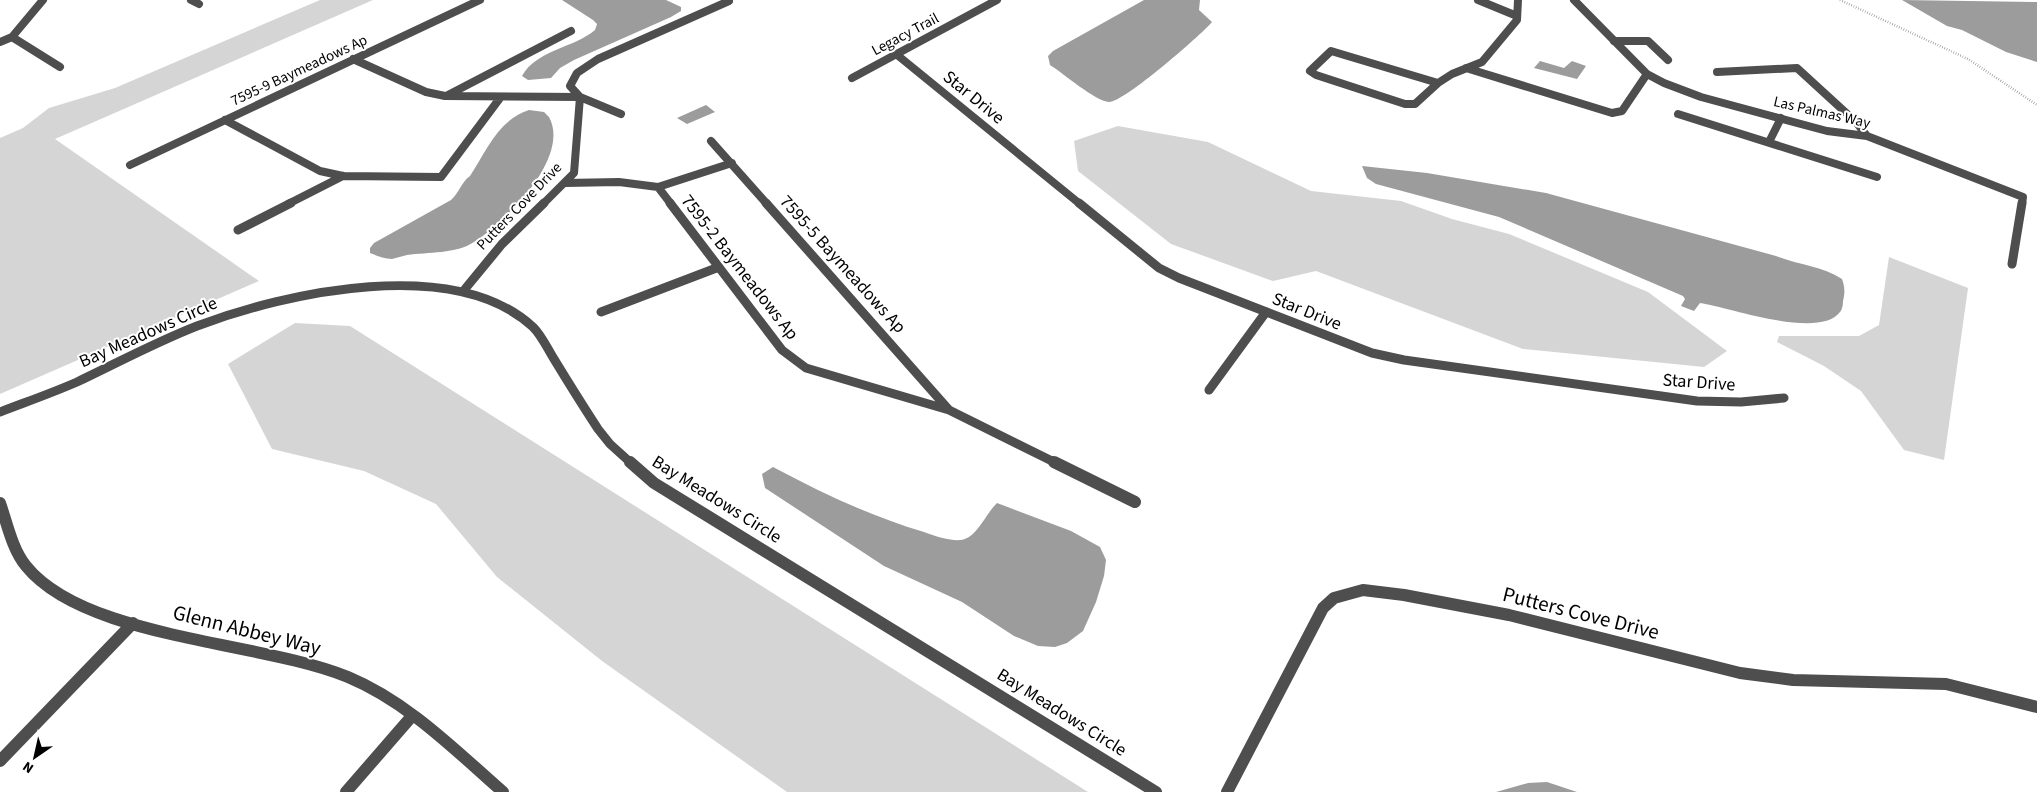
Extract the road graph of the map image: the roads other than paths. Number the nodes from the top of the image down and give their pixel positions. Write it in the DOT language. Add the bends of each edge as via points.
graph roads {
  1 [pos="42,0"];
  2 [pos="191,0"];
  3 [pos="480,0"];
  4 [pos="729,0"];
  5 [pos="997,0"];
  6 [pos="1478,0"];
  7 [pos="1518,0"];
  8 [pos="1574,0"];
  9 [pos="199,4"];
  10 [pos="1517,16"];
  11 [pos="571,31"];
  12 [pos="12,37"];
  13 [pos="1614,41"];
  14 [pos="0,42"];
  15 [pos="896,54"];
  16 [pos="353,59"];
  17 [pos="1668,60"];
  18 [pos="60,67"];
  19 [pos="1466,68"];
  20 [pos="1717,72"];
  21 [pos="1647,74"];
  22 [pos="852,78"];
  23 [pos="1438,83"];
  24 [pos="445,96"];
  25 [pos="580,97"];
  26 [pos="500,98"];
  27 [pos="621,114"];
  28 [pos="1678,114"];
  29 [pos="1781,118"];
  30 [pos="225,120"];
  31 [pos="1867,136"];
  32 [pos="712,141"];
  33 [pos="1769,142"];
  34 [pos="732,163"];
  35 [pos="130,164"];
  36 [pos="343,176"];
  37 [pos="1877,177"];
  38 [pos="565,183"];
  39 [pos="658,187"];
  40 [pos="238,230"];
  41 [pos="2012,264"];
  42 [pos="719,266"];
  43 [pos="465,289"];
  44 [pos="601,312"];
  45 [pos="1266,312"];
  46 [pos="1208,390"];
  47 [pos="1784,398"];
  48 [pos="949,410"];
  49 [pos="0,412"];
  50 [pos="1135,502"];
  51 [pos="0,503"];
  52 [pos="4,525"];
  53 [pos="133,623"];
  54 [pos="2037,707"];
  55 [pos="412,716"];
  56 [pos="0,761"];
  57 [pos="346,792"];
  58 [pos="503,792"];
  59 [pos="1156,792"];
  60 [pos="1227,792"];
  1 -- 12 [label="street"];
  2 -- 9 [label="street"];
  3 -- 16 [label="street, 7595-9 Baymeadows Ap"];
  4 -- 25 [label="street, Putters Cove Drive" via="585,66 570,86"];
  5 -- 15 [label="street, Legacy Trail"];
  6 -- 10 [label="street"];
  7 -- 10 [label="street"];
  8 -- 13 [label="street, Las Palmas Way"];
  10 -- 19 [label="street" via="1518,20 1482,62"];
  11 -- 24 [label="street"];
  12 -- 14 [label="street"];
  12 -- 18 [label="street"];
  13 -- 17 [label="street" via="1648,41"];
  13 -- 21 [label="street, Las Palmas Way"];
  15 -- 22 [label="street, Legacy Trail"];
  15 -- 45 [label="street, Star Drive" via="1148,260 1178,278"];
  16 -- 24 [label="street" via="426,92"];
  16 -- 30 [label="street, 7595-9 Baymeadows Ap"];
  19 -- 21 [label="street" via="1612,113 1622,111"];
  19 -- 23 [label="street"];
  20 -- 31 [label="street" via="1797,68"];
  21 -- 29 [label="street, Las Palmas Way" via="1680,90"];
  23 -- 23 [label="street" via="1415,104 1405,104 1310,71 1331,51"];
  24 -- 26 [label="street"];
  25 -- 26 [label="street"];
  25 -- 27 [label="street"];
  25 -- 38 [label="street, Putters Cove Drive" via="576,123 577,158 574,173"];
  26 -- 36 [label="street" via="441,177"];
  28 -- 33 [label="street"];
  29 -- 31 [label="street, Las Palmas Way" via="1828,131"];
  29 -- 33 [label="street"];
  30 -- 35 [label="street, 7595-9 Baymeadows Ap"];
  30 -- 36 [label="street" via="320,172"];
  31 -- 41 [label="street, Las Palmas Way" via="2023,197"];
  32 -- 34 [label="street, 7595-5 Baymeadows Ap"];
  33 -- 37 [label="street"];
  34 -- 39 [label="street"];
  34 -- 48 [label="street, 7595-5 Baymeadows Ap"];
  36 -- 40 [label="street"];
  38 -- 39 [label="street, 7595-2 Baymeadows Ap" via="619,182"];
  38 -- 43 [label="street, Putters Cove Drive" via="502,244"];
  39 -- 42 [label="street, 7595-2 Baymeadows Ap"];
  42 -- 44 [label="street"];
  42 -- 48 [label="street, 7595-2 Baymeadows Ap" via="782,350 806,368"];
  43 -- 49 [label="street, Bay Meadows Circle" via="369,287 315,294 238,312 186,330 65,387"];
  43 -- 59 [label="street, Bay Meadows Circle" via="500,302 533,326 610,444 654,483"];
  45 -- 46 [label="street"];
  45 -- 47 [label="street, Star Drive" via="1343,343 1404,360 1697,401"];
  48 -- 50 [label="street, 7595-2 Baymeadows Ap"];
  51 -- 52 [label="street, Glenn Abbey Way"];
  52 -- 53 [label="street, Glenn Abbey Way" via="26,566 44,584 78,605"];
  53 -- 55 [label="street, Glenn Abbey Way" via="310,664 372,688"];
  53 -- 56 [label="street"];
  54 -- 60 [label="street, Putters Cove Drive" via="1946,684 1793,680 1740,673 1509,615 1404,594 1363,590 1334,598 1323,608"];
  55 -- 57 [label="street"];
  55 -- 58 [label="street, Glenn Abbey Way"];
}
